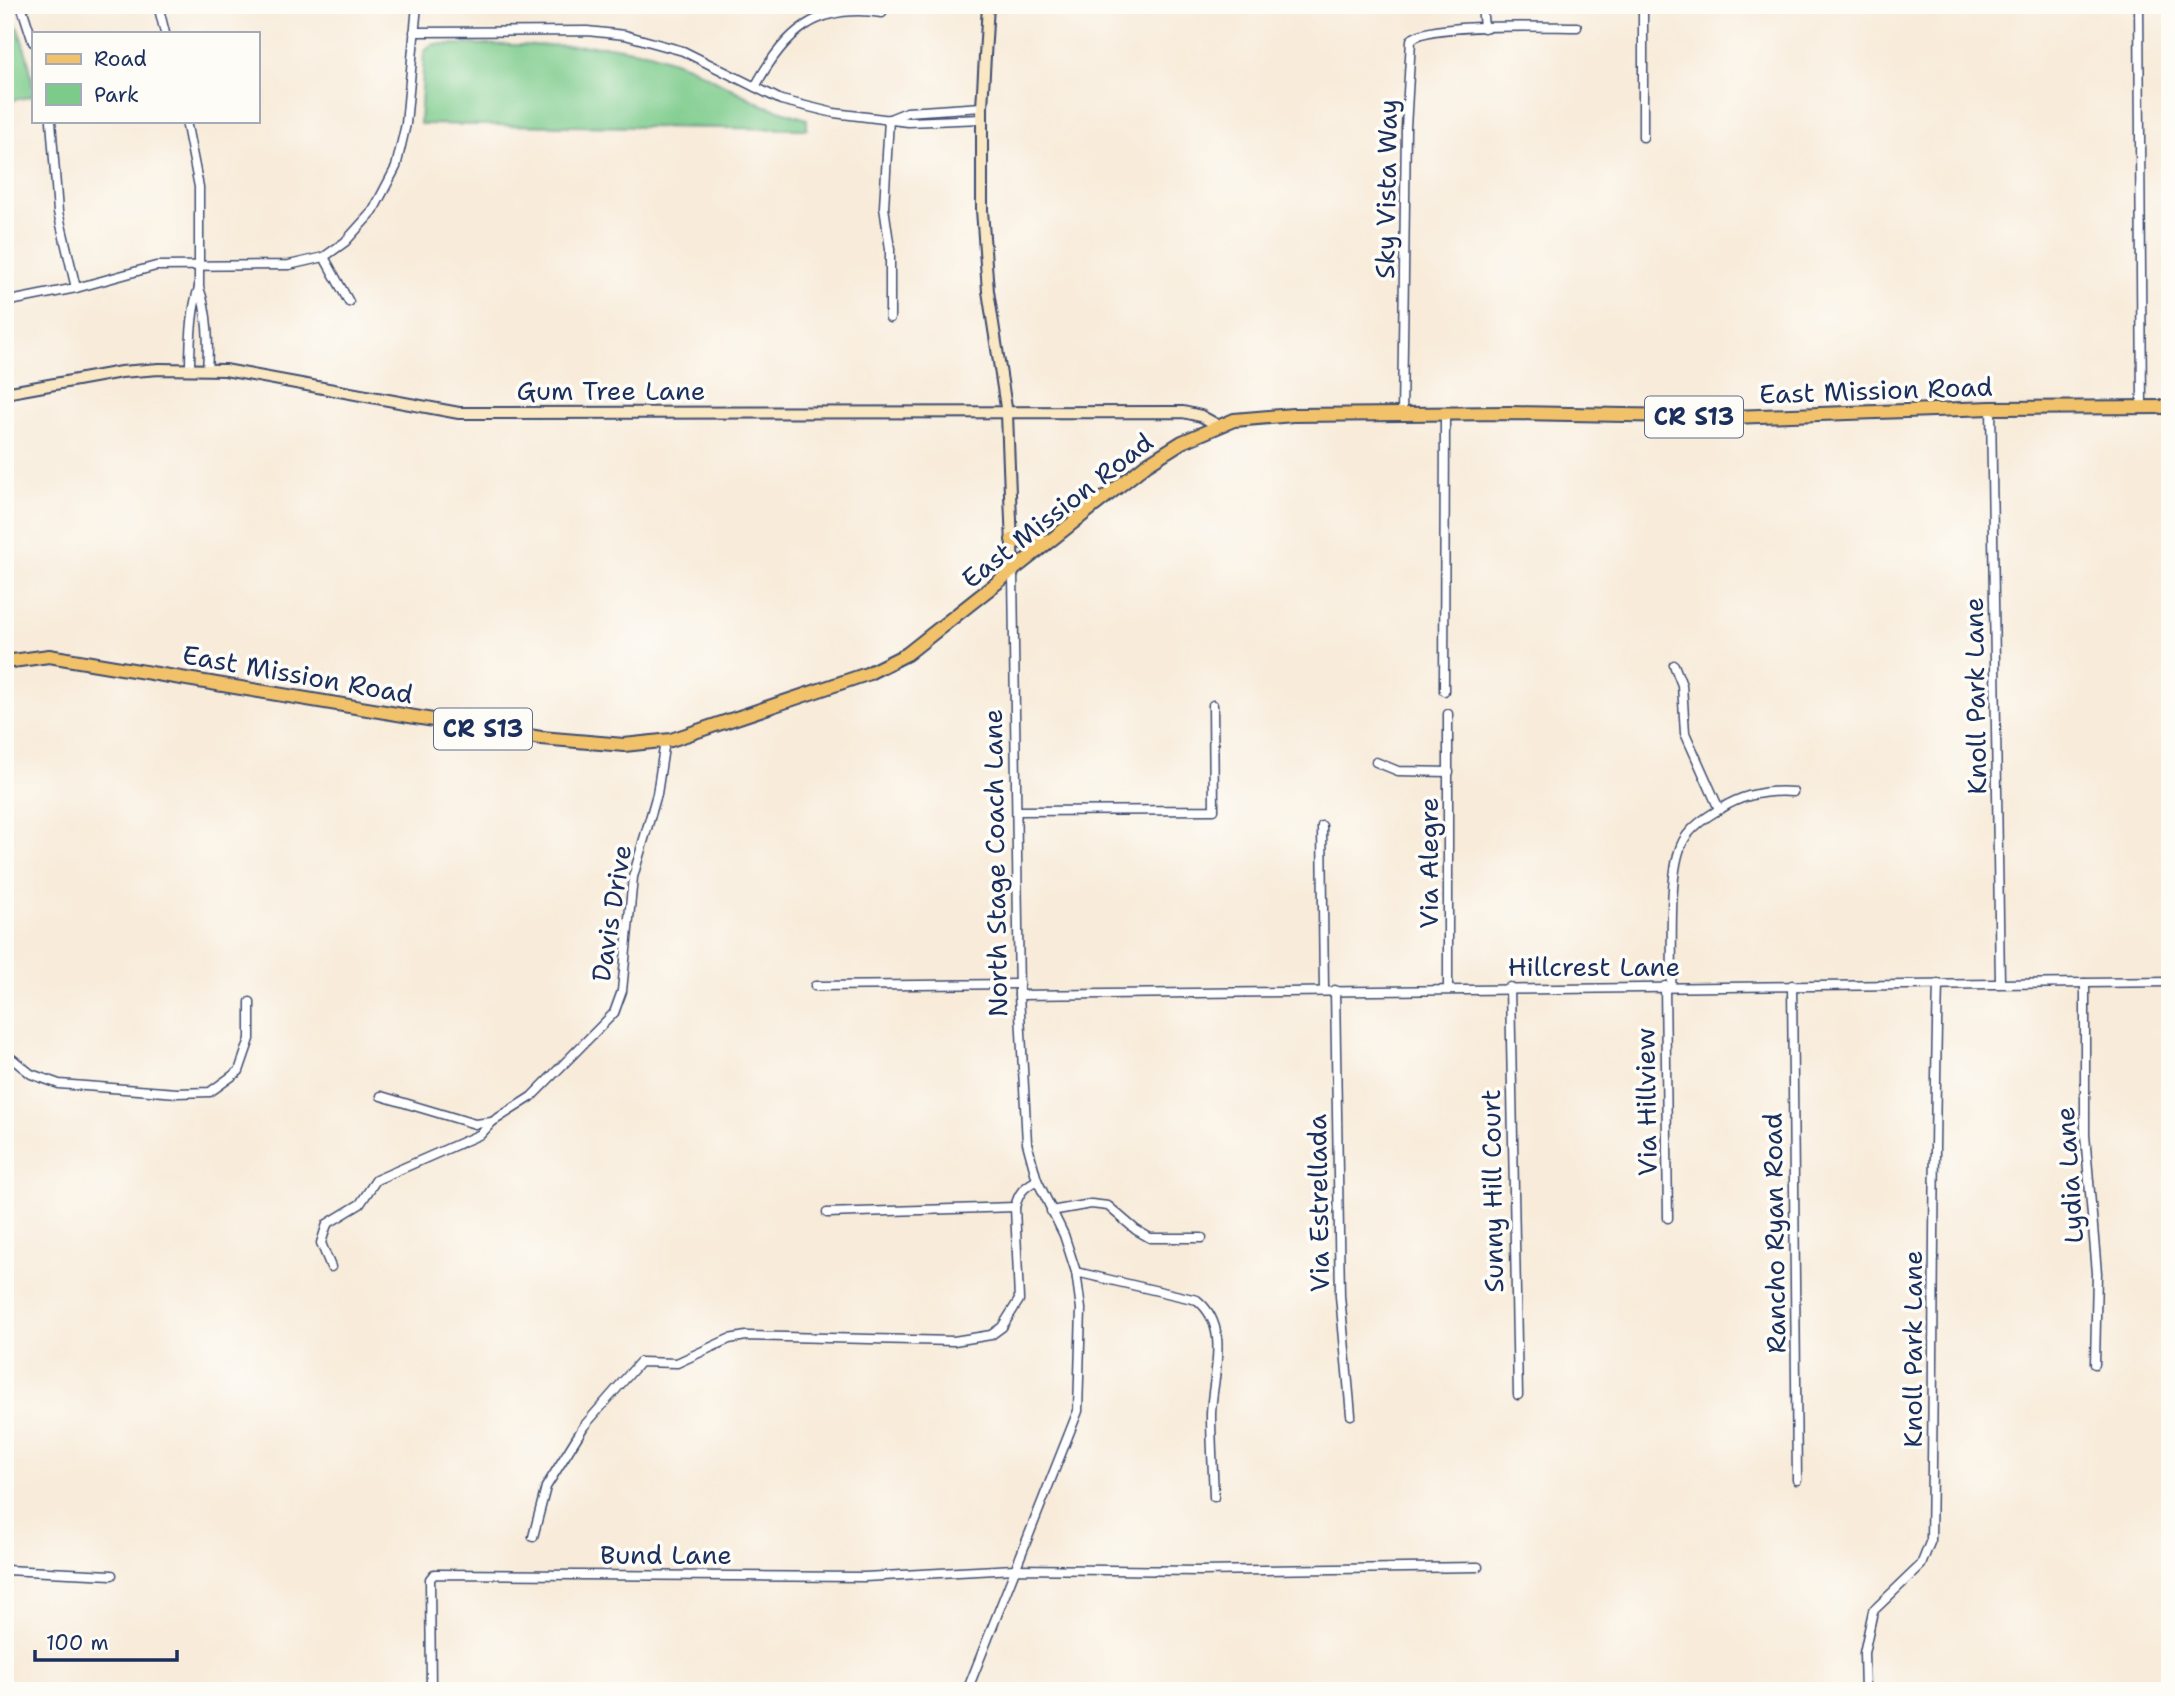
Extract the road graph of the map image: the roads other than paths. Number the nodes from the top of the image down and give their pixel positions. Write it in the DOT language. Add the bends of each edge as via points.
graph roads {
  1 [pos="21,5"];
  2 [pos="158,5"];
  3 [pos="417,5"];
  4 [pos="988,5"];
  5 [pos="1482,5"];
  6 [pos="1643,5"];
  7 [pos="2139,5"];
  8 [pos="883,13"];
  9 [pos="1577,27"];
  10 [pos="1485,28"];
  11 [pos="166,32"];
  12 [pos="414,32"];
  13 [pos="32,40"];
  14 [pos="755,87"];
  15 [pos="982,107"];
  16 [pos="889,119"];
  17 [pos="982,119"];
  18 [pos="51,122"];
  19 [pos="186,122"];
  20 [pos="1643,137"];
  21 [pos="324,257"];
  22 [pos="199,264"];
  23 [pos="76,288"];
  24 [pos="200,288"];
  25 [pos="5,302"];
  26 [pos="349,302"];
  27 [pos="890,318"];
  28 [pos="190,369"];
  29 [pos="207,370"];
  30 [pos="5,393"];
  31 [pos="2142,407"];
  32 [pos="2170,407"];
  33 [pos="1992,408"];
  34 [pos="1007,414"];
  35 [pos="1445,415"];
  36 [pos="1402,416"];
  37 [pos="1219,426"];
  38 [pos="1012,540"];
  39 [pos="1053,540"];
  40 [pos="1013,573"];
  41 [pos="5,662"];
  42 [pos="1674,665"];
  43 [pos="1444,691"];
  44 [pos="1213,705"];
  45 [pos="1448,714"];
  46 [pos="664,741"];
  47 [pos="1376,762"];
  48 [pos="1449,772"];
  49 [pos="1793,792"];
  50 [pos="1720,809"];
  51 [pos="1017,811"];
  52 [pos="1322,826"];
  53 [pos="2170,982"];
  54 [pos="2000,983"];
  55 [pos="2085,983"];
  56 [pos="1019,984"];
  57 [pos="1938,984"];
  58 [pos="1792,985"];
  59 [pos="815,986"];
  60 [pos="1668,986"];
  61 [pos="1510,987"];
  62 [pos="1448,988"];
  63 [pos="1324,990"];
  64 [pos="1335,990"];
  65 [pos="1019,995"];
  66 [pos="250,1002"];
  67 [pos="5,1053"];
  68 [pos="381,1096"];
  69 [pos="492,1122"];
  70 [pos="1037,1180"];
  71 [pos="1015,1207"];
  72 [pos="1051,1211"];
  73 [pos="827,1213"];
  74 [pos="1668,1217"];
  75 [pos="1202,1238"];
  76 [pos="331,1267"];
  77 [pos="1076,1272"];
  78 [pos="2095,1364"];
  79 [pos="1518,1395"];
  80 [pos="1351,1415"];
  81 [pos="1797,1480"];
  82 [pos="1214,1497"];
  83 [pos="533,1537"];
  84 [pos="1478,1567"];
  85 [pos="1015,1569"];
  86 [pos="5,1570"];
  87 [pos="112,1575"];
  88 [pos="430,1691"];
  89 [pos="967,1691"];
  90 [pos="1865,1691"];
  1 -- 13 [label="street"];
  2 -- 11 [label="street"];
  3 -- 12 [label="street"];
  4 -- 15 [label="street, North Stage Coach Lane"];
  5 -- 10 [label="street"];
  6 -- 20 [label="street"];
  7 -- 31 [label="street"];
  8 -- 14 [label="street" via="854,9 819,15 788,38"];
  9 -- 10 [label="street, Sky Vista Way"];
  10 -- 36 [label="street, Sky Vista Way" via="1422,32 1411,40"];
  12 -- 14 [label="street" via="625,35 683,51"];
  12 -- 21 [label="street" via="406,124 396,167 373,211"];
  14 -- 16 [label="street" via="781,100 834,113"];
  15 -- 16 [label="street" via="907,113"];
  15 -- 17 [label="street, North Stage Coach Lane"];
  16 -- 17 [label="street"];
  16 -- 27 [label="street" via="884,206 890,249"];
  17 -- 34 [label="street, North Stage Coach Lane" via="988,291"];
  18 -- 23 [label="street" via="58,212"];
  19 -- 22 [label="street" via="199,187"];
  21 -- 22 [label="street" via="289,265"];
  21 -- 26 [label="street"];
  22 -- 23 [label="street" via="156,266"];
  22 -- 24 [label="street"];
  23 -- 25 [label="street"];
  24 -- 28 [label="street" via="194,300"];
  24 -- 29 [label="street" via="209,336"];
  28 -- 29 [label="street, Gum Tree Lane"];
  28 -- 30 [label="street, Gum Tree Lane" via="121,372"];
  29 -- 34 [label="street, Gum Tree Lane" via="459,413"];
  31 -- 32 [label="main road, East Mission Road / CR S13"];
  31 -- 33 [label="main road, East Mission Road / CR S13"];
  33 -- 35 [label="main road, East Mission Road / CR S13" via="1732,417"];
  33 -- 54 [label="street, Knoll Park Lane"];
  34 -- 37 [label="street, Gum Tree Lane" via="1182,412"];
  34 -- 38 [label="street, North Stage Coach Lane"];
  35 -- 36 [label="main road, East Mission Road / CR S13"];
  35 -- 43 [label="street"];
  36 -- 37 [label="main road, East Mission Road / CR S13" via="1293,415 1234,420"];
  37 -- 39 [label="main road, East Mission Road / CR S13" via="1147,464"];
  38 -- 39 [label="main road" via="1032,544"];
  38 -- 40 [label="street, North Stage Coach Lane"];
  39 -- 40 [label="main road, East Mission Road / CR S13"];
  40 -- 46 [label="main road, East Mission Road / CR S13" via="907,654 867,674"];
  40 -- 51 [label="street, North Stage Coach Lane"];
  41 -- 46 [label="main road, East Mission Road / CR S13" via="49,656 541,738 624,745"];
  42 -- 50 [label="street" via="1682,685 1685,733"];
  44 -- 51 [label="street" via="1214,810"];
  45 -- 48 [label="street"];
  46 -- 69 [label="street, Davis Drive" via="657,794 633,877 622,990 614,1013 531,1097"];
  47 -- 48 [label="street, Via Alegre" via="1398,771"];
  48 -- 62 [label="street, Via Alegre"];
  49 -- 50 [label="street, Via Hillview" via="1769,790"];
  50 -- 60 [label="street, Via Hillview" via="1684,839 1674,869"];
  51 -- 56 [label="street, North Stage Coach Lane"];
  52 -- 63 [label="street"];
  53 -- 55 [label="street, Hillcrest Lane"];
  54 -- 55 [label="street, Hillcrest Lane"];
  54 -- 57 [label="street, Hillcrest Lane"];
  55 -- 78 [label="street, Lydia Lane" via="2085,1135 2097,1273"];
  56 -- 59 [label="street"];
  56 -- 65 [label="street, North Stage Coach Lane"];
  57 -- 58 [label="street, Hillcrest Lane"];
  57 -- 90 [label="street, Knoll Park Lane" via="1931,1540 1921,1565 1873,1611 1864,1653"];
  58 -- 60 [label="street, Hillcrest Lane"];
  58 -- 81 [label="street, Rancho Ryan Road"];
  60 -- 61 [label="street, Hillcrest Lane"];
  60 -- 74 [label="street, Via Hillview"];
  61 -- 62 [label="street, Hillcrest Lane"];
  61 -- 79 [label="street, Sunny Hill Court"];
  62 -- 64 [label="street, Hillcrest Lane"];
  63 -- 64 [label="street, Hillcrest Lane"];
  63 -- 65 [label="street, Hillcrest Lane"];
  64 -- 80 [label="street, Via Estrellada" via="1340,1296"];
  65 -- 70 [label="street, North Stage Coach Lane" via="1027,1143"];
  66 -- 67 [label="street" via="250,1039 239,1071 210,1092 177,1094 59,1084 31,1074"];
  68 -- 69 [label="street" via="475,1124"];
  69 -- 76 [label="street, Davis Drive" via="481,1134 376,1180 360,1204 327,1224 321,1243"];
  70 -- 71 [label="street" via="1023,1188"];
  70 -- 72 [label="street, North Stage Coach Lane"];
  71 -- 73 [label="street"];
  71 -- 83 [label="street" via="1019,1300 1002,1327 991,1335 954,1340 746,1336 677,1363 640,1362 584,1426 546,1487"];
  72 -- 75 [label="street" via="1108,1206 1150,1238"];
  72 -- 77 [label="street, North Stage Coach Lane"];
  77 -- 82 [label="street" via="1197,1300 1207,1308 1217,1330 1218,1350 1211,1412"];
  77 -- 85 [label="street, North Stage Coach Lane" via="1081,1309 1079,1411"];
  84 -- 85 [label="street"];
  85 -- 88 [label="street, Bund Lane" via="864,1577 434,1574 430,1578"];
  85 -- 89 [label="street, North Stage Coach Lane"];
  86 -- 87 [label="street"];
}
